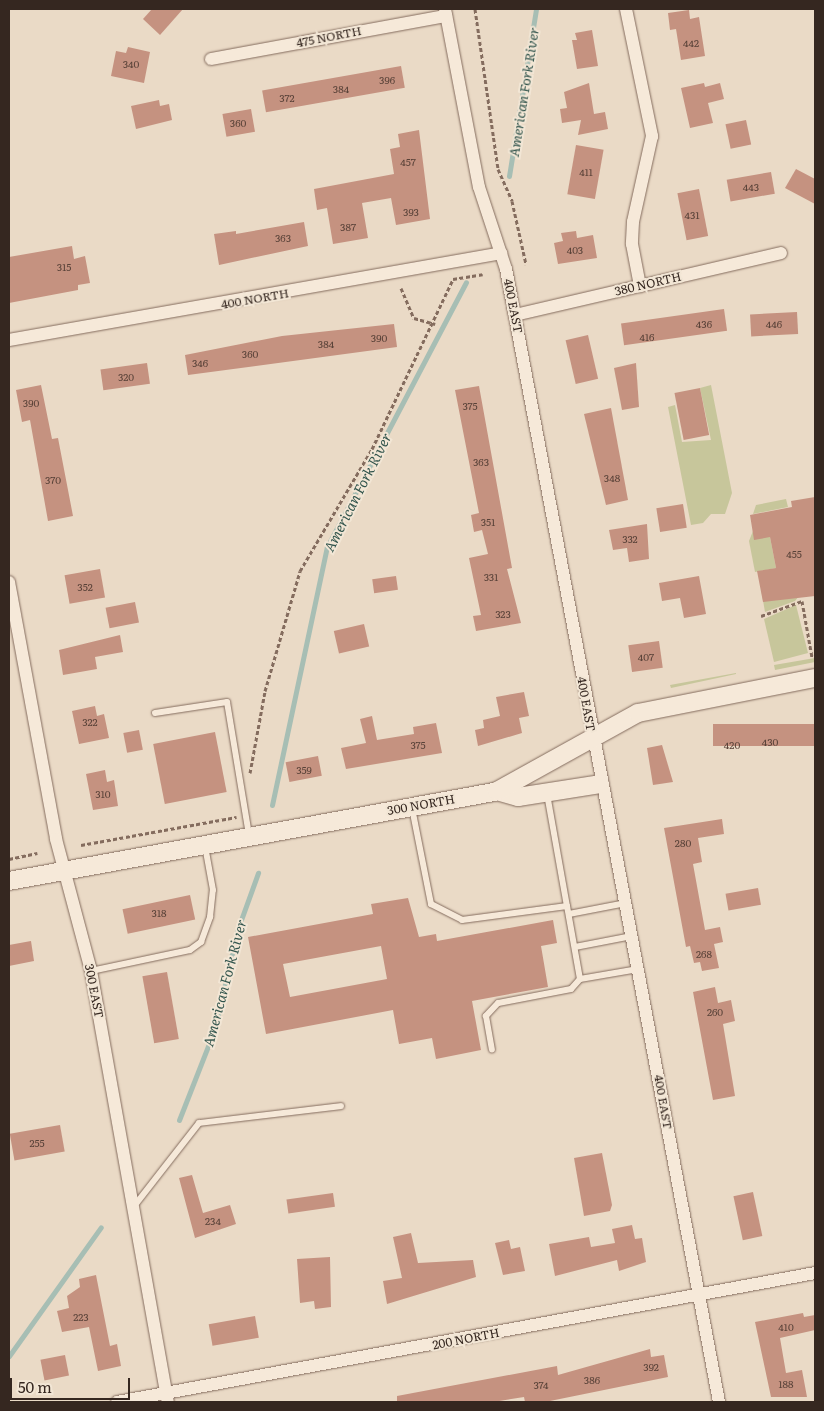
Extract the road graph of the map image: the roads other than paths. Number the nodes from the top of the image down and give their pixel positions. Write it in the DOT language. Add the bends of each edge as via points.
graph roads {
  1 [pos="626,9"];
  2 [pos="445,12"];
  3 [pos="211,59"];
  4 [pos="501,253"];
  5 [pos="780,253"];
  6 [pos="640,286"];
  7 [pos="515,315"];
  8 [pos="9,340"];
  9 [pos="9,582"];
  10 [pos="815,678"];
  11 [pos="155,714"];
  12 [pos="592,739"];
  13 [pos="600,784"];
  14 [pos="497,791"];
  15 [pos="547,793"];
  16 [pos="412,807"];
  17 [pos="250,836"];
  18 [pos="205,845"];
  19 [pos="66,870"];
  20 [pos="9,881"];
  21 [pos="627,903"];
  22 [pos="568,910"];
  23 [pos="633,936"];
  24 [pos="575,947"];
  25 [pos="639,968"];
  26 [pos="91,971"];
  27 [pos="580,979"];
  28 [pos="492,1049"];
  29 [pos="341,1106"];
  30 [pos="135,1205"];
  31 [pos="815,1273"];
  32 [pos="698,1295"];
  33 [pos="168,1398"];
  34 [pos="117,1402"];
  35 [pos="719,1402"];
  1 -- 6 [label="street" via="652,136 633,222 632,244"];
  2 -- 3 [label="street, 475 NORTH"];
  2 -- 4 [label="street, 400 EAST" via="479,187"];
  4 -- 7 [label="street, 400 EAST"];
  4 -- 8 [label="street, 400 NORTH"];
  5 -- 6 [label="street, 380 NORTH"];
  6 -- 7 [label="street, 380 NORTH"];
  7 -- 12 [label="street, 400 EAST"];
  9 -- 19 [label="street, 300 EAST"];
  10 -- 12 [label="street, 300 NORTH" via="638,713"];
  11 -- 17 [label="lane" via="227,702"];
  12 -- 13 [label="street, 400 EAST"];
  12 -- 14 [label="street, 300 NORTH"];
  13 -- 15 [label="street"];
  13 -- 21 [label="street, 400 EAST"];
  14 -- 15 [label="street" via="518,797"];
  14 -- 16 [label="street, 300 NORTH"];
  15 -- 22 [label="lane"];
  16 -- 17 [label="street, 300 NORTH"];
  16 -- 22 [label="lane" via="431,904 462,920"];
  17 -- 18 [label="street, 300 NORTH"];
  18 -- 19 [label="street, 300 NORTH"];
  18 -- 26 [label="lane" via="213,890 210,918 201,942 190,950"];
  19 -- 20 [label="street, 300 NORTH"];
  19 -- 26 [label="street, 300 EAST"];
  21 -- 22 [label="lane"];
  21 -- 23 [label="street, 400 EAST"];
  22 -- 24 [label="lane"];
  23 -- 24 [label="lane"];
  23 -- 25 [label="street, 400 EAST"];
  24 -- 27 [label="lane"];
  25 -- 27 [label="lane"];
  25 -- 32 [label="street, 400 EAST"];
  26 -- 30 [label="street, 300 EAST"];
  27 -- 28 [label="lane" via="571,989 498,1003 486,1016"];
  29 -- 30 [label="lane" via="199,1123"];
  30 -- 33 [label="street, 300 EAST"];
  31 -- 32 [label="street, 200 NORTH"];
  32 -- 33 [label="street, 200 NORTH"];
  32 -- 35 [label="street, 400 EAST"];
  33 -- 34 [label="street, 200 NORTH"];
}
